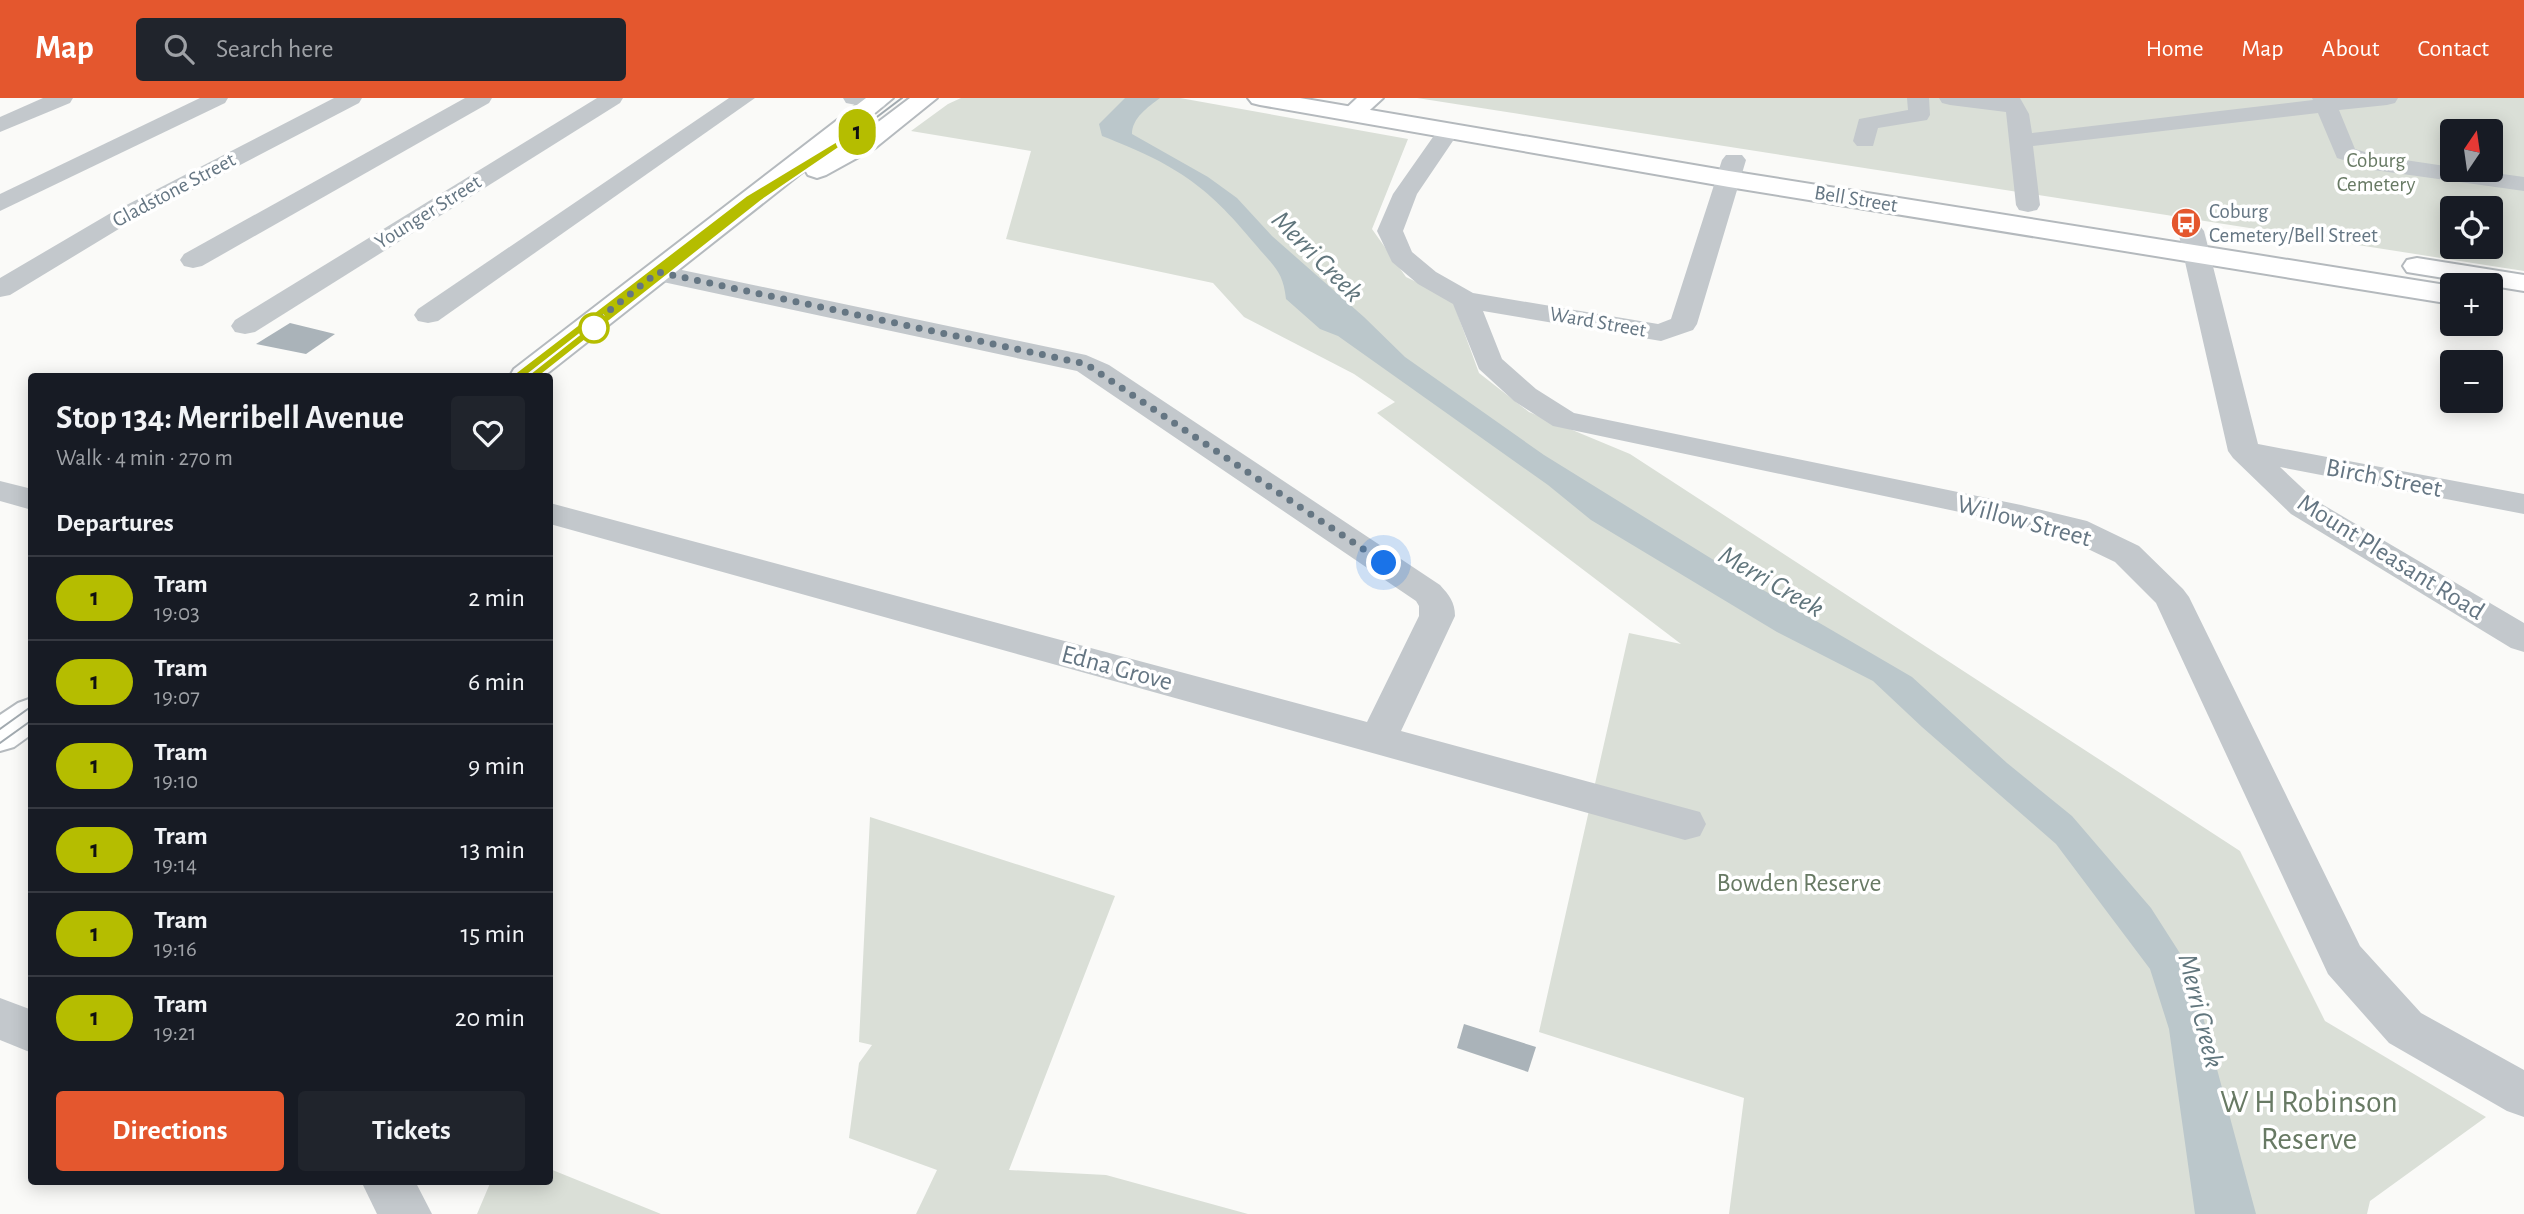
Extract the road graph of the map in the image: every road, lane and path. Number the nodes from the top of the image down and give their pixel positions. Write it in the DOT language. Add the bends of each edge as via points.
graph roads {
  1 [pos="62,98"];
  2 [pos="217,98"];
  3 [pos="351,98"];
  4 [pos="481,98"];
  5 [pos="612,98"];
  6 [pos="744,98"];
  7 [pos="942,98"];
  8 [pos="1260,98"];
  9 [pos="1918,98"];
  10 [pos="1950,98"];
  11 [pos="2387,98"];
  12 [pos="870,99"];
  13 [pos="2325,101"];
  14 [pos="1359,103"];
  15 [pos="2012,103"];
  16 [pos="918,104"];
  17 [pos="0,125"];
  18 [pos="1448,132"];
  19 [pos="1865,141"];
  20 [pos="2020,141"];
  21 [pos="1732,169"];
  22 [pos="2524,184"];
  23 [pos="748,203"];
  24 [pos="0,204"];
  25 [pos="2028,205"];
  26 [pos="2192,242"];
  27 [pos="193,260"];
  28 [pos="658,272"];
  29 [pos="2524,283"];
  30 [pos="0,289"];
  31 [pos="2440,293"];
  32 [pos="1465,300"];
  33 [pos="2503,303"];
  34 [pos="2524,307"];
  35 [pos="428,316"];
  36 [pos="245,326"];
  37 [pos="529,373"];
  38 [pos="2244,451"];
  39 [pos="0,491"];
  40 [pos="28,499"];
  41 [pos="2524,504"];
  42 [pos="553,514"];
  43 [pos="2524,639"];
  44 [pos="28,716"];
  45 [pos="0,736"];
  46 [pos="1378,739"];
  47 [pos="1685,824"];
  48 [pos="0,1019"];
  49 [pos="28,1030"];
  50 [pos="2524,1095"];
  51 [pos="388,1185"];
  52 [pos="406,1214"];
  1 -- 17 [label="street"];
  2 -- 24 [label="street"];
  3 -- 30 [label="street, Gladstone Street" via="108,225"];
  4 -- 27 [label="street"];
  5 -- 36 [label="street, Younger Street"];
  6 -- 35 [label="street"];
  7 -- 16 [label="main road"];
  8 -- 14 [label="main road, Bell Street"];
  9 -- 19 [label="street" via="1919,115 1870,122"];
  10 -- 15 [label="street"];
  11 -- 13 [label="street"];
  12 -- 23 [label="main road"];
  13 -- 20 [label="street"];
  13 -- 22 [label="street" via="2343,149 2351,156"];
  14 -- 18 [label="main road, Bell Street"];
  14 -- 21 [label="main road, Bell Street"];
  15 -- 20 [label="street"];
  16 -- 23 [label="main road" via="853,152"];
  18 -- 21 [label="main road, Bell Street"];
  18 -- 32 [label="street" via="1405,194 1390,231 1401,256"];
  20 -- 25 [label="street"];
  21 -- 25 [label="main road, Bell Street"];
  21 -- 26 [label="main road, Bell Street"];
  21 -- 32 [label="street, Ward Street" via="1683,324 1661,333"];
  23 -- 28 [label="main road"];
  25 -- 26 [label="main road, Bell Street"];
  26 -- 29 [label="main road, Bell Street"];
  26 -- 31 [label="main road, Bell Street"];
  26 -- 38 [label="street"];
  28 -- 37 [label="main road"];
  28 -- 46 [label="street" via="1086,364 1099,372 1428,593 1437,604 1437,616"];
  32 -- 50 [label="street, Willow Street" via="1489,363 1525,396 1564,420 2021,515 2075,529 2127,554 2171,597 2344,960 2405,1028"];
  33 -- 34 [label="main road"];
  38 -- 41 [label="street, Birch Street"];
  38 -- 43 [label="street, Mount Pleasant Road" via="2303,507"];
  39 -- 40 [label="street"];
  42 -- 46 [label="street, Edna Grove"];
  44 -- 45 [label="main road"];
  46 -- 47 [label="street, Edna Grove"];
  48 -- 49 [label="street"];
  51 -- 52 [label="street"];
}
